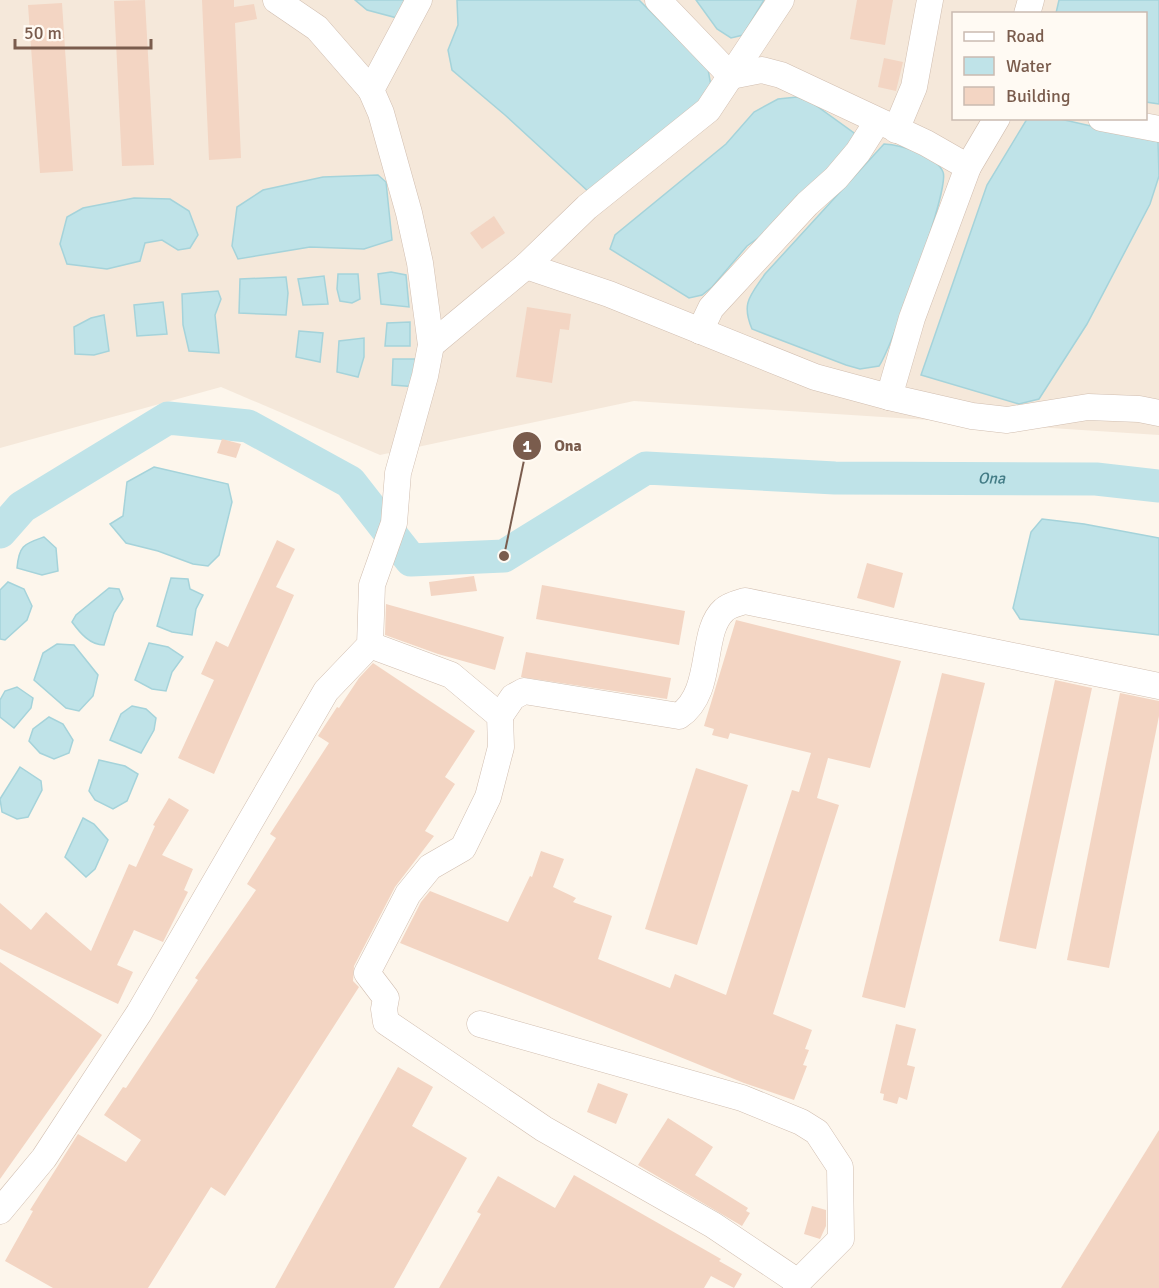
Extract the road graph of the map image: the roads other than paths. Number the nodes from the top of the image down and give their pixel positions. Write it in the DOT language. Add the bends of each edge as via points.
graph roads {
  1 [pos="276,0"];
  2 [pos="419,0"];
  3 [pos="658,0"];
  4 [pos="781,0"];
  5 [pos="930,0"];
  6 [pos="731,76"];
  7 [pos="371,90"];
  8 [pos="996,120"];
  9 [pos="1112,120"];
  10 [pos="887,126"];
  11 [pos="1159,129"];
  12 [pos="968,167"];
  13 [pos="526,266"];
  14 [pos="700,331"];
  15 [pos="431,345"];
  16 [pos="889,398"];
  17 [pos="1159,413"];
  18 [pos="370,645"];
  19 [pos="1159,686"];
  20 [pos="500,716"];
  21 [pos="480,1024"];
  22 [pos="0,1211"];
  23 [pos="797,1285"];
  1 -- 7 [label="lane" via="317,28"];
  2 -- 7 [label="lane"];
  3 -- 6 [label="lane"];
  4 -- 6 [label="lane"];
  5 -- 10 [label="lane" via="914,87"];
  6 -- 10 [label="lane" via="762,70 781,75"];
  6 -- 13 [label="lane" via="708,110 587,207"];
  7 -- 15 [label="lane" via="409,213"];
  8 -- 12 [label="lane"];
  9 -- 11 [label="lane"];
  10 -- 12 [label="lane"];
  10 -- 14 [label="lane" via="807,204 711,308"];
  12 -- 16 [label="lane" via="912,318"];
  13 -- 14 [label="lane"];
  13 -- 15 [label="lane"];
  14 -- 16 [label="lane" via="815,377"];
  15 -- 18 [label="lane" via="398,473 394,523 372,585"];
  16 -- 17 [label="lane" via="1007,420 1088,407"];
  18 -- 20 [label="lane" via="451,675"];
  18 -- 22 [label="lane" via="326,691 139,1013 44,1158"];
  19 -- 20 [label="lane" via="745,601 719,616 700,686 679,716 524,691 513,697"];
  20 -- 23 [label="lane" via="501,747 488,797 463,848 430,867 408,894 367,973 386,998 386,1022 544,1129 713,1225"];
  21 -- 23 [label="lane" via="742,1098 817,1132 840,1167 841,1239"];
}
